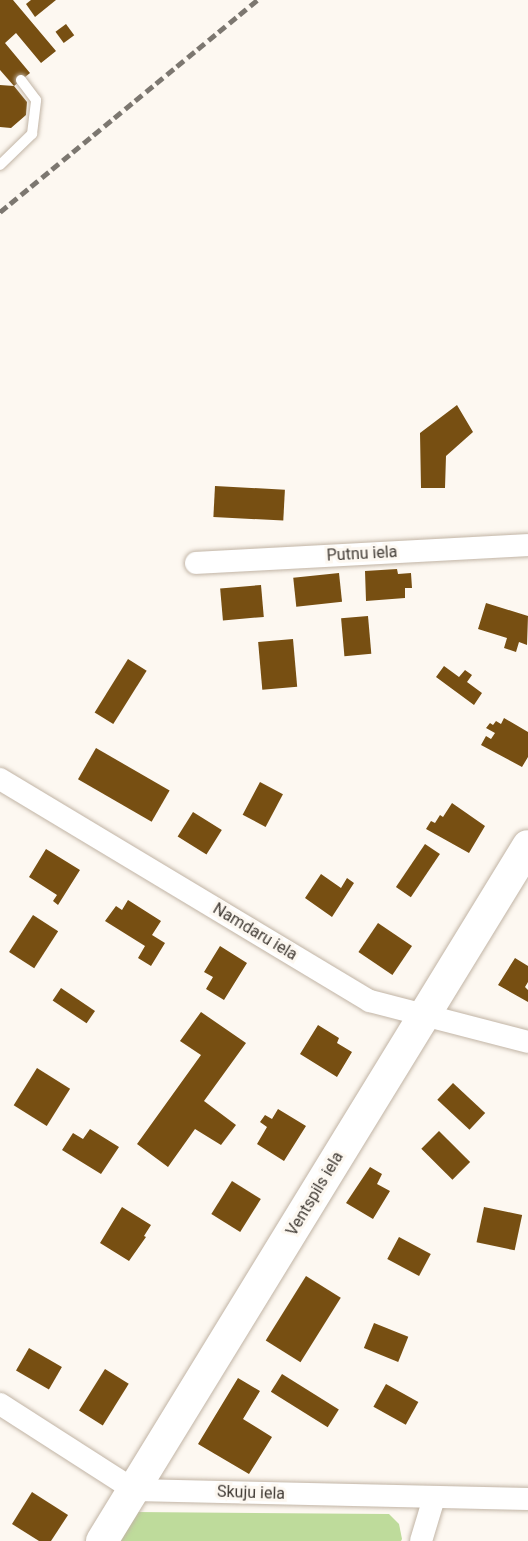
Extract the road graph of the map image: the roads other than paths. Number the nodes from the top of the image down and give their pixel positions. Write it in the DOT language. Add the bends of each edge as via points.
graph roads {
  1 [pos="21,80"];
  2 [pos="0,165"];
  3 [pos="528,545"];
  4 [pos="196,562"];
  5 [pos="0,779"];
  6 [pos="528,846"];
  7 [pos="424,1016"];
  8 [pos="528,1042"];
  9 [pos="0,1404"];
  10 [pos="134,1490"];
  11 [pos="434,1498"];
  12 [pos="528,1499"];
  13 [pos="102,1541"];
  14 [pos="421,1541"];
  1 -- 2 [label="lane" via="36,100 32,134"];
  3 -- 4 [label="street, Putnu iela"];
  5 -- 7 [label="street, Namdaru iela" via="370,1001"];
  6 -- 7 [label="street, Ventspils iela"];
  7 -- 8 [label="street, Namdaru iela"];
  7 -- 10 [label="street, Ventspils iela"];
  9 -- 10 [label="street"];
  10 -- 11 [label="street, Skuju iela"];
  10 -- 13 [label="street, Ventspils iela"];
  11 -- 12 [label="street, Skuju iela"];
  11 -- 14 [label="street"];
}
